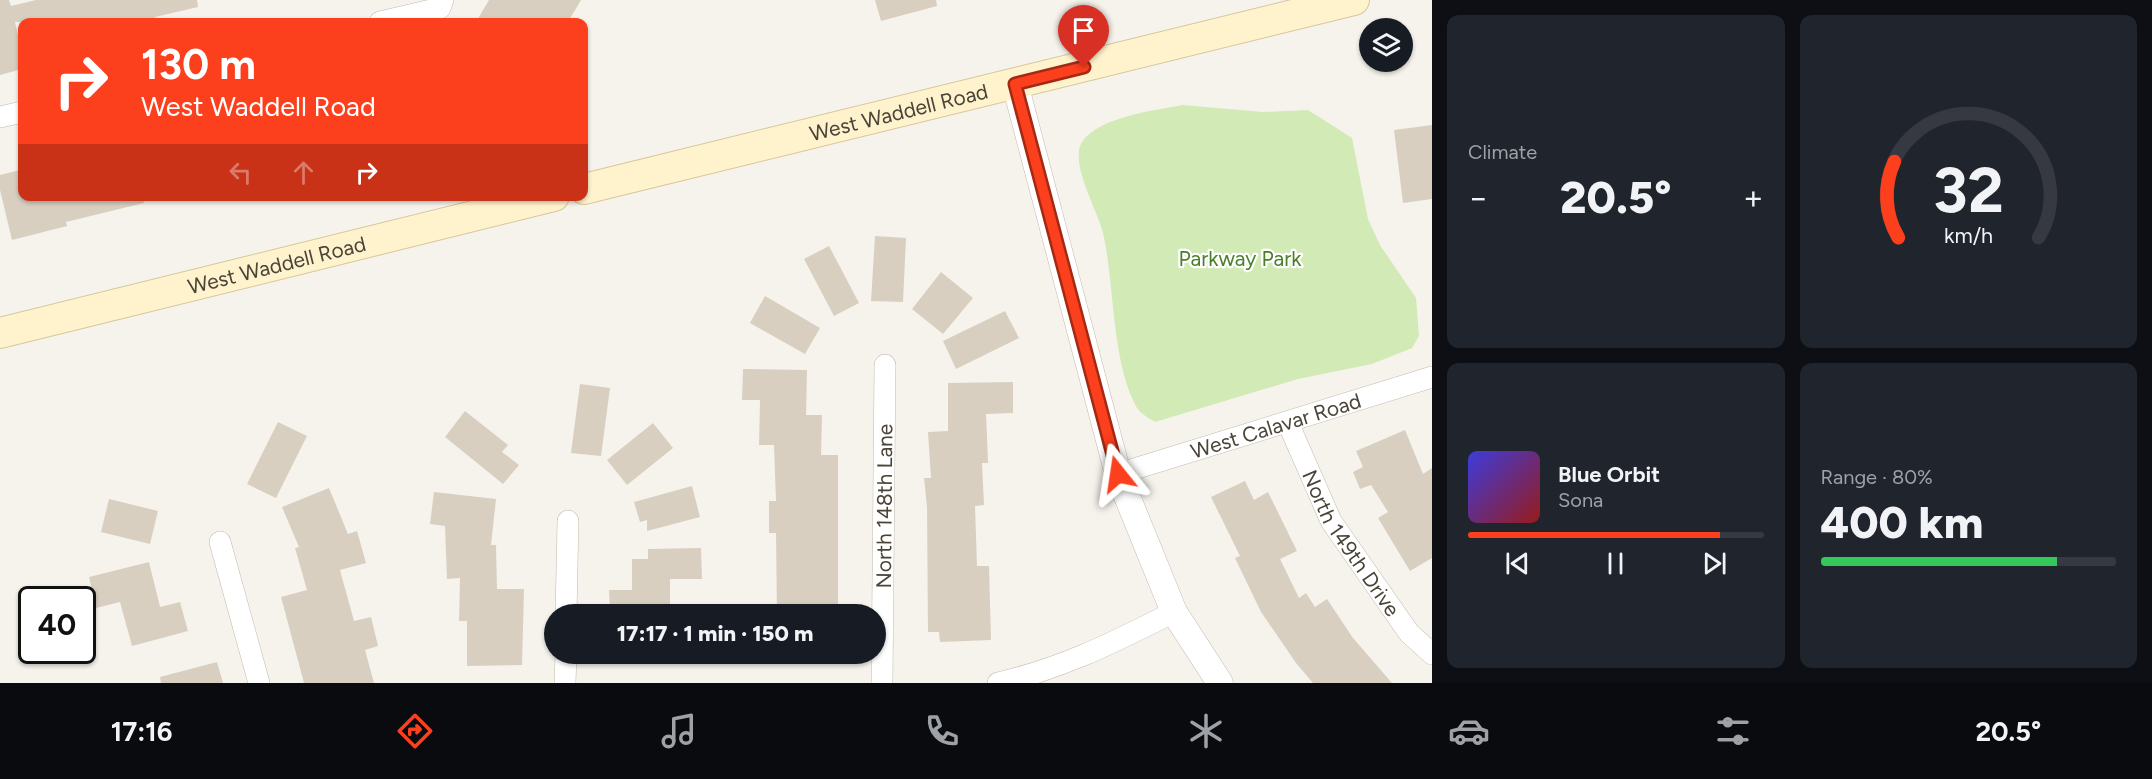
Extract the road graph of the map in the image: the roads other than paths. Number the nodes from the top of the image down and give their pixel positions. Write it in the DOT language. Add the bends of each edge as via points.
graph roads {
  1 [pos="1354,0"];
  2 [pos="442,4"];
  3 [pos="394,18"];
  4 [pos="1015,84"];
  5 [pos="18,113"];
  6 [pos="0,117"];
  7 [pos="588,188"];
  8 [pos="534,201"];
  9 [pos="0,333"];
  10 [pos="885,365"];
  11 [pos="1432,377"];
  12 [pos="1288,423"];
  13 [pos="1118,474"];
  14 [pos="568,521"];
  15 [pos="220,542"];
  16 [pos="566,604"];
  17 [pos="1174,612"];
  18 [pos="1432,654"];
  19 [pos="566,664"];
  20 [pos="1033,679"];
  21 [pos="260,683"];
  22 [pos="566,683"];
  23 [pos="882,683"];
  24 [pos="998,683"];
  25 [pos="1220,683"];
  1 -- 4 [label="main road, West Waddell Road"];
  2 -- 3 [label="street"];
  4 -- 7 [label="main road, West Waddell Road"];
  4 -- 13 [label="street"];
  5 -- 6 [label="street"];
  8 -- 9 [label="main road, West Waddell Road"];
  10 -- 23 [label="street, North 148th Lane"];
  11 -- 12 [label="street, West Calavar Road"];
  12 -- 13 [label="street, West Calavar Road"];
  12 -- 18 [label="street, North 149th Drive" via="1331,521 1409,633"];
  13 -- 17 [label="street"];
  14 -- 16 [label="street"];
  15 -- 21 [label="street"];
  17 -- 20 [label="street"];
  17 -- 25 [label="street"];
  19 -- 22 [label="street"];
  20 -- 24 [label="street"];
}
